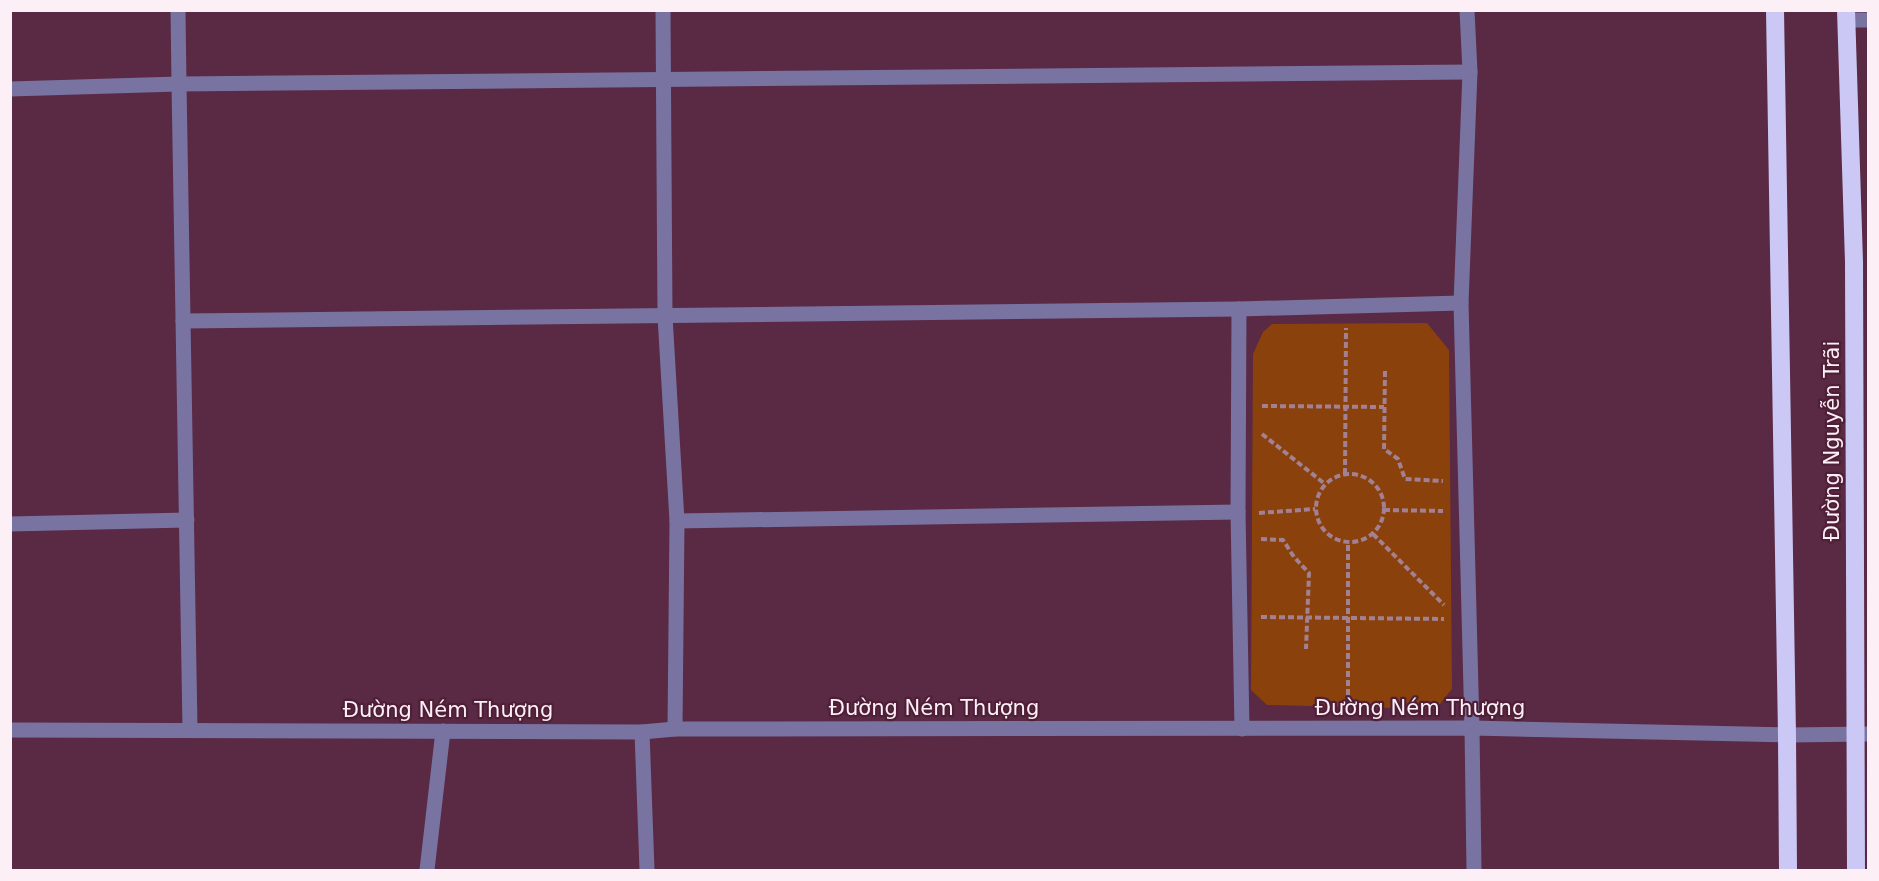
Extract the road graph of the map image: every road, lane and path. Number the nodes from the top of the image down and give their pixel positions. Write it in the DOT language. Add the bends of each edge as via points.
graph roads {
  1 [pos="178,10"];
  2 [pos="663,10"];
  3 [pos="1467,10"];
  4 [pos="1775,10"];
  5 [pos="1846,15"];
  6 [pos="1869,20"];
  7 [pos="1470,72"];
  8 [pos="663,79"];
  9 [pos="178,84"];
  10 [pos="10,89"];
  11 [pos="1861,262"];
  12 [pos="1461,303"];
  13 [pos="1239,309"];
  14 [pos="665,316"];
  15 [pos="183,321"];
  16 [pos="1346,328"];
  17 [pos="1385,371"];
  18 [pos="1254,406"];
  19 [pos="1346,406"];
  20 [pos="1384,406"];
  21 [pos="1254,429"];
  22 [pos="1862,435"];
  23 [pos="1345,474"];
  24 [pos="1443,481"];
  25 [pos="1325,484"];
  26 [pos="1315,510"];
  27 [pos="1384,510"];
  28 [pos="1443,511"];
  29 [pos="1246,512"];
  30 [pos="187,520"];
  31 [pos="677,521"];
  32 [pos="10,524"];
  33 [pos="1373,534"];
  34 [pos="1254,539"];
  35 [pos="1348,543"];
  36 [pos="1444,605"];
  37 [pos="1254,617"];
  38 [pos="1307,617"];
  39 [pos="1348,618"];
  40 [pos="1444,619"];
  41 [pos="1306,649"];
  42 [pos="1348,704"];
  43 [pos="1472,728"];
  44 [pos="190,729"];
  45 [pos="675,729"];
  46 [pos="1242,729"];
  47 [pos="10,730"];
  48 [pos="443,731"];
  49 [pos="642,732"];
  50 [pos="1863,734"];
  51 [pos="1787,735"];
  52 [pos="427,870"];
  53 [pos="647,870"];
  54 [pos="1474,870"];
  55 [pos="1788,870"];
  56 [pos="1856,870"];
  1 -- 9 [label="street"];
  2 -- 8 [label="street"];
  3 -- 7 [label="street"];
  4 -- 51 [label="highway"];
  5 -- 6 [label="street"];
  5 -- 11 [label="highway, Đường Nguyễn Trãi"];
  7 -- 8 [label="street"];
  7 -- 12 [label="street"];
  8 -- 9 [label="street"];
  8 -- 14 [label="street"];
  9 -- 10 [label="street"];
  9 -- 15 [label="street"];
  11 -- 22 [label="highway, Đường Nguyễn Trãi"];
  12 -- 13 [label="street"];
  12 -- 43 [label="street"];
  13 -- 14 [label="street"];
  13 -- 29 [label="street"];
  14 -- 15 [label="street"];
  14 -- 31 [label="street"];
  15 -- 30 [label="street"];
  16 -- 19 [label="path"];
  17 -- 20 [label="path"];
  18 -- 19 [label="path"];
  19 -- 20 [label="path"];
  19 -- 23 [label="path"];
  20 -- 24 [label="path" via="1384,449 1398,459 1405,479"];
  21 -- 25 [label="path"];
  22 -- 50 [label="highway, Đường Nguyễn Trãi"];
  23 -- 25 [label="path"];
  23 -- 27 [label="path" via="1356,474 1375,484"];
  25 -- 26 [label="path"];
  26 -- 29 [label="path"];
  26 -- 35 [label="path" via="1321,528 1330,537"];
  27 -- 28 [label="path"];
  27 -- 33 [label="path" via="1380,526"];
  29 -- 31 [label="street"];
  29 -- 46 [label="street"];
  30 -- 32 [label="street"];
  30 -- 44 [label="street"];
  31 -- 45 [label="street"];
  33 -- 35 [label="path"];
  33 -- 36 [label="path"];
  34 -- 38 [label="path" via="1283,540 1309,573"];
  35 -- 39 [label="path"];
  37 -- 38 [label="path"];
  38 -- 39 [label="path"];
  38 -- 41 [label="path"];
  39 -- 40 [label="path"];
  39 -- 42 [label="path"];
  43 -- 46 [label="street, Đường Ném Thượng"];
  43 -- 51 [label="street, Đường Ném Thượng"];
  43 -- 54 [label="street"];
  44 -- 47 [label="street, Đường Ném Thượng"];
  44 -- 48 [label="street, Đường Ném Thượng"];
  45 -- 46 [label="street, Đường Ném Thượng"];
  45 -- 49 [label="street, Đường Ném Thượng"];
  48 -- 49 [label="street, Đường Ném Thượng"];
  48 -- 52 [label="street"];
  49 -- 53 [label="street"];
  50 -- 51 [label="street, Đường Ném Thượng"];
  50 -- 56 [label="highway, Đường Nguyễn Trãi"];
  51 -- 55 [label="highway"];
}
